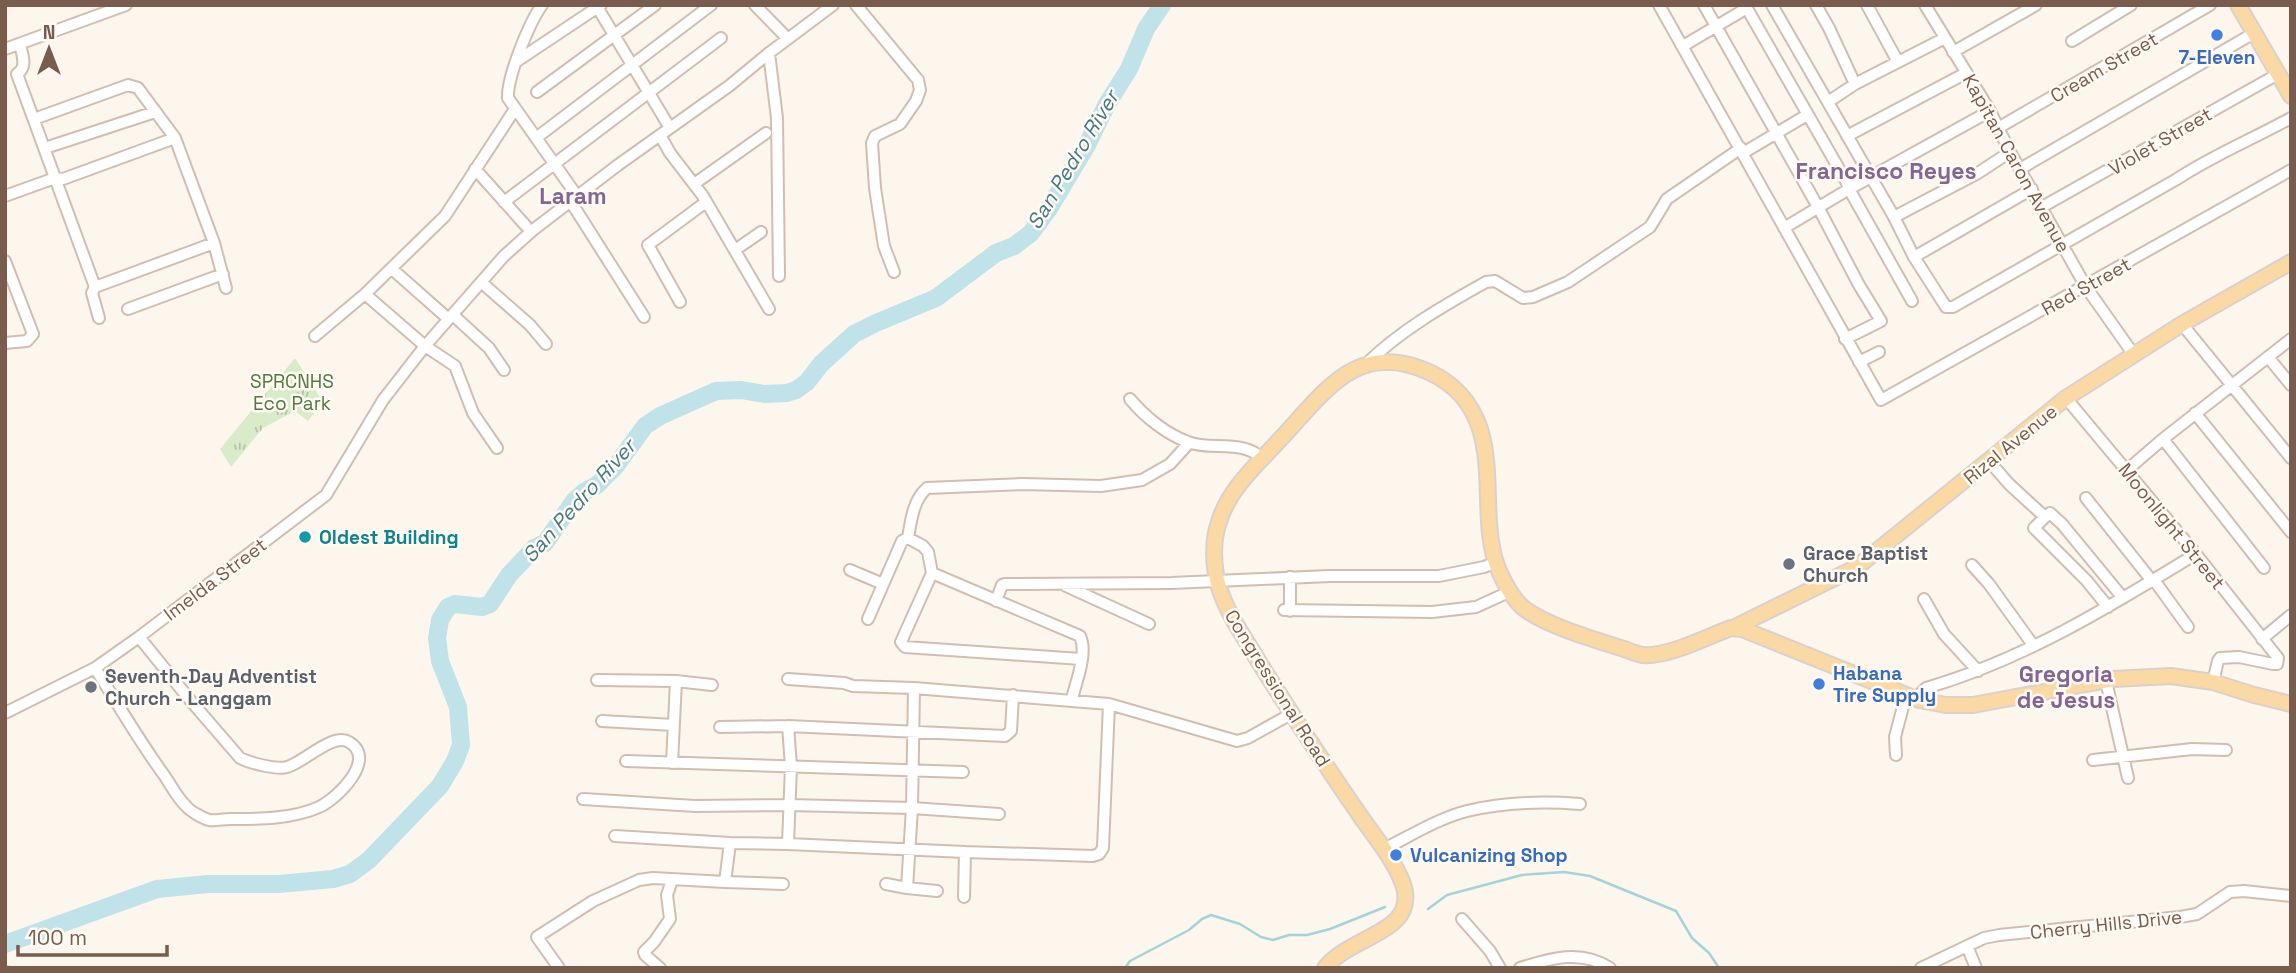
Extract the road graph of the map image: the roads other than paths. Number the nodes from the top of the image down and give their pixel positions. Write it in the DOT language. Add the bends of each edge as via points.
graph roads {
  1 [pos="126,5"];
  2 [pos="542,5"];
  3 [pos="655,5"];
  4 [pos="711,5"];
  5 [pos="755,5"];
  6 [pos="833,5"];
  7 [pos="856,5"];
  8 [pos="1659,5"];
  9 [pos="1704,5"];
  10 [pos="1772,5"];
  11 [pos="1816,5"];
  12 [pos="1867,5"];
  13 [pos="1940,5"];
  14 [pos="2036,5"];
  15 [pos="2131,5"];
  16 [pos="2210,5"];
  17 [pos="2238,5"];
  18 [pos="598,6"];
  19 [pos="1746,7"];
  20 [pos="1927,8"];
  21 [pos="1717,25"];
  22 [pos="2254,33"];
  23 [pos="614,36"];
  24 [pos="721,38"];
  25 [pos="1945,38"];
  26 [pos="788,39"];
  27 [pos="2072,41"];
  28 [pos="20,44"];
  29 [pos="1683,46"];
  30 [pos="5,49"];
  31 [pos="1952,52"];
  32 [pos="769,53"];
  33 [pos="517,61"];
  34 [pos="1898,62"];
  35 [pos="632,66"];
  36 [pos="5,70"];
  37 [pos="1966,73"];
  38 [pos="17,74"];
  39 [pos="2277,74"];
  40 [pos="1855,84"];
  41 [pos="537,92"];
  42 [pos="649,94"];
  43 [pos="2291,96"];
  44 [pos="1828,103"];
  45 [pos="515,109"];
  46 [pos="1990,111"];
  47 [pos="155,112"];
  48 [pos="1807,115"];
  49 [pos="2291,118"];
  50 [pos="34,119"];
  51 [pos="1998,128"];
  52 [pos="665,132"];
  53 [pos="766,133"];
  54 [pos="1776,133"];
  55 [pos="1847,136"];
  56 [pos="175,138"];
  57 [pos="536,138"];
  58 [pos="45,148"];
  59 [pos="1742,151"];
  60 [pos="2010,152"];
  61 [pos="554,164"];
  62 [pos="475,169"];
  63 [pos="2020,169"];
  64 [pos="2291,170"];
  65 [pos="1870,177"];
  66 [pos="55,178"];
  67 [pos="694,184"];
  68 [pos="2032,188"];
  69 [pos="1849,189"];
  70 [pos="5,196"];
  71 [pos="574,199"];
  72 [pos="504,202"];
  73 [pos="706,202"];
  74 [pos="1818,207"];
  75 [pos="2042,208"];
  76 [pos="1894,217"];
  77 [pos="526,226"];
  78 [pos="1784,228"];
  79 [pos="761,232"];
  80 [pos="214,243"];
  81 [pos="2062,244"];
  82 [pos="734,250"];
  83 [pos="1914,257"];
  84 [pos="5,261"];
  85 [pos="2291,262"];
  86 [pos="392,269"];
  87 [pos="894,272"];
  88 [pos="223,274"];
  89 [pos="779,276"];
  90 [pos="481,282"];
  91 [pos="95,287"];
  92 [pos="2086,287"];
  93 [pos="226,288"];
  94 [pos="365,294"];
  95 [pos="1912,301"];
  96 [pos="680,302"];
  97 [pos="128,309"];
  98 [pos="769,309"];
  99 [pos="448,315"];
  100 [pos="644,317"];
  101 [pos="99,318"];
  102 [pos="2182,324"];
  103 [pos="315,336"];
  104 [pos="1845,338"];
  105 [pos="2291,339"];
  106 [pos="5,343"];
  107 [pos="546,344"];
  108 [pos="425,346"];
  109 [pos="1879,352"];
  110 [pos="2134,355"];
  111 [pos="2268,357"];
  112 [pos="1859,362"];
  113 [pos="1366,364"];
  114 [pos="504,370"];
  115 [pos="2291,385"];
  116 [pos="2232,386"];
  117 [pos="2066,398"];
  118 [pos="1129,399"];
  119 [pos="2195,413"];
  120 [pos="2163,439"];
  121 [pos="1189,443"];
  122 [pos="497,448"];
  123 [pos="2291,458"];
  124 [pos="1262,460"];
  125 [pos="1989,461"];
  126 [pos="2127,470"];
  127 [pos="2086,498"];
  128 [pos="2045,517"];
  129 [pos="2291,532"];
  130 [pos="908,538"];
  131 [pos="2196,554"];
  132 [pos="1496,562"];
  133 [pos="1972,565"];
  134 [pos="2264,568"];
  135 [pos="850,570"];
  136 [pos="932,573"];
  137 [pos="1290,577"];
  138 [pos="1217,580"];
  139 [pos="2153,580"];
  140 [pos="884,584"];
  141 [pos="1060,584"];
  142 [pos="1511,591"];
  143 [pos="2123,598"];
  144 [pos="1924,599"];
  145 [pos="996,601"];
  146 [pos="2108,607"];
  147 [pos="1766,611"];
  148 [pos="2291,615"];
  149 [pos="868,619"];
  150 [pos="1149,624"];
  151 [pos="2188,626"];
  152 [pos="1731,628"];
  153 [pos="1763,636"];
  154 [pos="139,637"];
  155 [pos="2262,639"];
  156 [pos="2033,645"];
  157 [pos="1081,659"];
  158 [pos="95,668"];
  159 [pos="1978,671"];
  160 [pos="788,679"];
  161 [pos="597,680"];
  162 [pos="676,681"];
  163 [pos="2106,681"];
  164 [pos="2213,681"];
  165 [pos="712,685"];
  166 [pos="915,688"];
  167 [pos="1013,695"];
  168 [pos="1912,697"];
  169 [pos="1072,699"];
  170 [pos="1108,704"];
  171 [pos="2291,704"];
  172 [pos="5,713"];
  173 [pos="1291,714"];
  174 [pos="602,721"];
  175 [pos="674,725"];
  176 [pos="788,726"];
  177 [pos="720,727"];
  178 [pos="914,732"];
  179 [pos="2226,750"];
  180 [pos="1896,755"];
  181 [pos="2123,757"];
  182 [pos="2094,760"];
  183 [pos="626,761"];
  184 [pos="672,763"];
  185 [pos="791,766"];
  186 [pos="912,770"];
  187 [pos="963,772"];
  188 [pos="2128,778"];
  189 [pos="583,799"];
  190 [pos="1580,804"];
  191 [pos="790,805"];
  192 [pos="912,808"];
  193 [pos="999,814"];
  194 [pos="615,836"];
  195 [pos="730,843"];
  196 [pos="788,844"];
  197 [pos="1384,849"];
  198 [pos="909,850"];
  199 [pos="965,852"];
  200 [pos="672,880"];
  201 [pos="725,882"];
  202 [pos="783,884"];
  203 [pos="886,884"];
  204 [pos="907,888"];
  205 [pos="937,891"];
  206 [pos="2291,896"];
  207 [pos="964,897"];
  208 [pos="1462,919"];
  209 [pos="1967,946"];
  210 [pos="559,968"];
  211 [pos="660,968"];
  212 [pos="1325,968"];
  213 [pos="1500,968"];
  214 [pos="1520,968"];
  215 [pos="1610,968"];
  216 [pos="1921,968"];
  217 [pos="1976,968"];
  1 -- 28 [label="street"];
  2 -- 33 [label="street"];
  3 -- 23 [label="street"];
  4 -- 35 [label="street"];
  5 -- 26 [label="street"];
  6 -- 26 [label="street, Imelda Street"];
  7 -- 87 [label="street" via="918,80 920,90 900,124 876,136 872,143 884,246"];
  8 -- 29 [label="street"];
  9 -- 21 [label="street"];
  10 -- 44 [label="street"];
  11 -- 40 [label="street"];
  12 -- 34 [label="street"];
  13 -- 20 [label="street"];
  14 -- 31 [label="street"];
  15 -- 27 [label="street"];
  16 -- 51 [label="street, Cream Street"];
  17 -- 22 [label="main road"];
  18 -- 23 [label="street"];
  18 -- 33 [label="street"];
  19 -- 21 [label="street"];
  19 -- 48 [label="street"];
  20 -- 25 [label="street, Kapitan Caron Avenue"];
  21 -- 29 [label="street"];
  21 -- 54 [label="street"];
  22 -- 39 [label="main road"];
  22 -- 63 [label="street"];
  23 -- 35 [label="street"];
  23 -- 41 [label="street"];
  24 -- 42 [label="street"];
  25 -- 31 [label="street, Kapitan Caron Avenue"];
  25 -- 34 [label="street"];
  26 -- 32 [label="street, Imelda Street"];
  28 -- 30 [label="street"];
  28 -- 38 [label="street" via="24,64"];
  29 -- 59 [label="street"];
  31 -- 37 [label="street, Kapitan Caron Avenue"];
  32 -- 52 [label="street, Imelda Street"];
  32 -- 89 [label="street" via="777,118"];
  33 -- 45 [label="street" via="508,93"];
  34 -- 40 [label="street"];
  35 -- 42 [label="street"];
  35 -- 57 [label="street"];
  36 -- 38 [label="street"];
  37 -- 46 [label="street, Kapitan Caron Avenue"];
  37 -- 55 [label="street"];
  38 -- 50 [label="street"];
  39 -- 43 [label="main road"];
  39 -- 75 [label="street, Violet Street"];
  40 -- 44 [label="street"];
  42 -- 52 [label="street"];
  42 -- 61 [label="street"];
  44 -- 55 [label="street"];
  45 -- 57 [label="street"];
  45 -- 62 [label="street"];
  46 -- 51 [label="street, Kapitan Caron Avenue"];
  46 -- 65 [label="street"];
  47 -- 50 [label="street" via="138,88 128,85"];
  47 -- 56 [label="street"];
  47 -- 58 [label="street"];
  48 -- 54 [label="street"];
  48 -- 69 [label="street"];
  49 -- 81 [label="street" via="2204,161"];
  50 -- 58 [label="street"];
  51 -- 60 [label="street, Kapitan Caron Avenue"];
  52 -- 67 [label="street"];
  52 -- 71 [label="street, Imelda Street"];
  53 -- 67 [label="street"];
  54 -- 59 [label="street"];
  54 -- 74 [label="street"];
  55 -- 65 [label="street"];
  56 -- 66 [label="street"];
  56 -- 80 [label="street"];
  57 -- 61 [label="street"];
  58 -- 66 [label="street"];
  59 -- 78 [label="street"];
  59 -- 113 [label="street" via="1667,199 1650,227 1569,282 1523,298 1495,281 1486,282 1432,312"];
  60 -- 63 [label="street, Kapitan Caron Avenue"];
  60 -- 76 [label="street"];
  61 -- 71 [label="street"];
  61 -- 72 [label="street"];
  62 -- 72 [label="street"];
  62 -- 86 [label="street" via="445,216"];
  63 -- 68 [label="street, Kapitan Caron Avenue"];
  64 -- 92 [label="street, Red Street"];
  65 -- 69 [label="street"];
  65 -- 76 [label="street"];
  66 -- 70 [label="street"];
  66 -- 91 [label="street"];
  67 -- 73 [label="street"];
  68 -- 75 [label="street, Kapitan Caron Avenue"];
  68 -- 83 [label="street"];
  69 -- 74 [label="street"];
  69 -- 95 [label="street"];
  71 -- 90 [label="street, Imelda Street" via="514,246"];
  71 -- 100 [label="street"];
  72 -- 77 [label="street"];
  73 -- 82 [label="street"];
  73 -- 96 [label="street" via="648,245"];
  74 -- 78 [label="street"];
  74 -- 104 [label="street" via="1881,321"];
  75 -- 81 [label="street, Kapitan Caron Avenue"];
  76 -- 83 [label="street"];
  78 -- 104 [label="street"];
  79 -- 82 [label="street"];
  80 -- 88 [label="street"];
  80 -- 91 [label="street"];
  81 -- 83 [label="street" via="1953,307 1942,303"];
  81 -- 92 [label="street, Kapitan Caron Avenue"];
  82 -- 98 [label="street"];
  84 -- 106 [label="street" via="33,334 27,341"];
  85 -- 102 [label="main road, Rizal Avenue"];
  86 -- 94 [label="street"];
  86 -- 99 [label="street"];
  88 -- 93 [label="street"];
  88 -- 97 [label="street"];
  90 -- 99 [label="street, Imelda Street"];
  90 -- 107 [label="street"];
  91 -- 101 [label="street" via="92,293"];
  92 -- 110 [label="street, Kapitan Caron Avenue"];
  92 -- 112 [label="street, Red Street" via="1881,400"];
  94 -- 103 [label="street"];
  94 -- 108 [label="street"];
  99 -- 108 [label="street, Imelda Street"];
  99 -- 114 [label="street" via="489,348"];
  102 -- 110 [label="main road, Rizal Avenue"];
  102 -- 116 [label="street"];
  104 -- 112 [label="street"];
  105 -- 111 [label="street"];
  108 -- 122 [label="street" via="455,366 473,413"];
  108 -- 154 [label="street, Imelda Street" via="383,400 326,495"];
  109 -- 112 [label="street"];
  110 -- 117 [label="main road, Rizal Avenue"];
  111 -- 115 [label="street"];
  111 -- 116 [label="street"];
  113 -- 124 [label="main road, Congressional Road" via="1328,387"];
  113 -- 132 [label="main road, Congressional Road" via="1391,361 1416,366 1462,393 1474,412 1486,456"];
  116 -- 119 [label="street"];
  116 -- 123 [label="street"];
  117 -- 125 [label="main road, Rizal Avenue"];
  117 -- 126 [label="street, Moonlight Street"];
  118 -- 121 [label="street" via="1143,414"];
  119 -- 120 [label="street"];
  119 -- 129 [label="street"];
  120 -- 126 [label="street"];
  120 -- 134 [label="street"];
  121 -- 124 [label="street" via="1256,452"];
  121 -- 130 [label="street" via="1170,464 1142,480 1101,486 927,488 915,506"];
  124 -- 138 [label="main road, Congressional Road" via="1222,512 1216,534"];
  125 -- 128 [label="street"];
  125 -- 147 [label="main road, Rizal Avenue" via="1857,568"];
  126 -- 131 [label="street, Moonlight Street"];
  127 -- 139 [label="street"];
  128 -- 143 [label="street" via="2050,513 2062,524"];
  128 -- 146 [label="street" via="2034,528"];
  130 -- 136 [label="street" via="928,552"];
  130 -- 140 [label="street" via="902,541"];
  131 -- 139 [label="street"];
  131 -- 155 [label="street, Moonlight Street"];
  132 -- 137 [label="street" via="1439,576"];
  132 -- 142 [label="main road, Congressional Road"];
  133 -- 156 [label="street"];
  135 -- 140 [label="street"];
  136 -- 145 [label="street"];
  136 -- 157 [label="street" via="901,642 905,647"];
  137 -- 138 [label="street"];
  137 -- 142 [label="street" via="1287,611 1432,612 1476,607"];
  138 -- 141 [label="street"];
  138 -- 173 [label="main road, Congressional Road" via="1228,611"];
  139 -- 143 [label="street"];
  139 -- 151 [label="street"];
  140 -- 149 [label="street"];
  141 -- 145 [label="street" via="1003,584"];
  141 -- 150 [label="street"];
  142 -- 152 [label="main road, Congressional Road" via="1536,615 1643,655 1665,653"];
  143 -- 146 [label="street"];
  144 -- 159 [label="street" via="1944,634"];
  145 -- 157 [label="street" via="1080,636"];
  146 -- 156 [label="street"];
  147 -- 152 [label="main road, Rizal Avenue"];
  147 -- 153 [label="main road"];
  148 -- 155 [label="street"];
  152 -- 153 [label="main road"];
  153 -- 168 [label="main road"];
  154 -- 158 [label="street, Imelda Street"];
  154 -- 158 [label="street" via="240,758 287,767 343,740 357,751 358,769 344,789 320,807 274,818 208,820 186,806"];
  155 -- 164 [label="street, Moonlight Street" via="2276,654 2277,664 2220,658"];
  156 -- 159 [label="street"];
  157 -- 169 [label="street"];
  158 -- 172 [label="street, Imelda Street"];
  159 -- 168 [label="street"];
  160 -- 166 [label="street"];
  161 -- 162 [label="street"];
  162 -- 165 [label="street"];
  162 -- 175 [label="street"];
  163 -- 164 [label="main road" via="2171,676"];
  163 -- 168 [label="main road" via="1973,705 1946,705"];
  163 -- 181 [label="street"];
  164 -- 171 [label="main road"];
  166 -- 167 [label="street"];
  166 -- 178 [label="street"];
  167 -- 169 [label="street"];
  167 -- 178 [label="street" via="1011,731 1004,736"];
  168 -- 180 [label="street" via="1895,737"];
  169 -- 170 [label="street"];
  170 -- 173 [label="street" via="1237,741"];
  170 -- 199 [label="street" via="1103,848 1099,854"];
  173 -- 197 [label="main road, Congressional Road"];
  174 -- 175 [label="street"];
  175 -- 184 [label="street"];
  176 -- 177 [label="street"];
  176 -- 178 [label="street"];
  176 -- 185 [label="street"];
  178 -- 186 [label="street"];
  179 -- 181 [label="street"];
  181 -- 182 [label="street"];
  181 -- 188 [label="street"];
  183 -- 184 [label="street"];
  184 -- 185 [label="street"];
  185 -- 186 [label="street"];
  185 -- 191 [label="street"];
  186 -- 187 [label="street"];
  186 -- 192 [label="street"];
  189 -- 191 [label="street" via="695,806"];
  190 -- 197 [label="street" via="1536,801 1465,812"];
  191 -- 192 [label="street"];
  191 -- 196 [label="street"];
  192 -- 193 [label="street"];
  192 -- 198 [label="street"];
  194 -- 195 [label="street"];
  195 -- 196 [label="street"];
  195 -- 201 [label="street"];
  196 -- 198 [label="street"];
  197 -- 212 [label="main road, Congressional Road" via="1403,883 1406,899 1402,912 1388,926 1343,950"];
  198 -- 199 [label="street"];
  198 -- 204 [label="street"];
  199 -- 207 [label="street"];
  200 -- 201 [label="street"];
  200 -- 210 [label="street" via="639,880 593,901 537,937"];
  200 -- 211 [label="street" via="667,895 670,919 644,952"];
  201 -- 202 [label="street"];
  203 -- 204 [label="street"];
  204 -- 205 [label="street"];
  206 -- 209 [label="street, Cherry Hills Drive" via="2230,892 2188,916 1999,935"];
  208 -- 213 [label="street"];
  209 -- 216 [label="street, Cherry Hills Drive"];
  209 -- 217 [label="street"];
  214 -- 215 [label="street" via="1573,955"];
}
